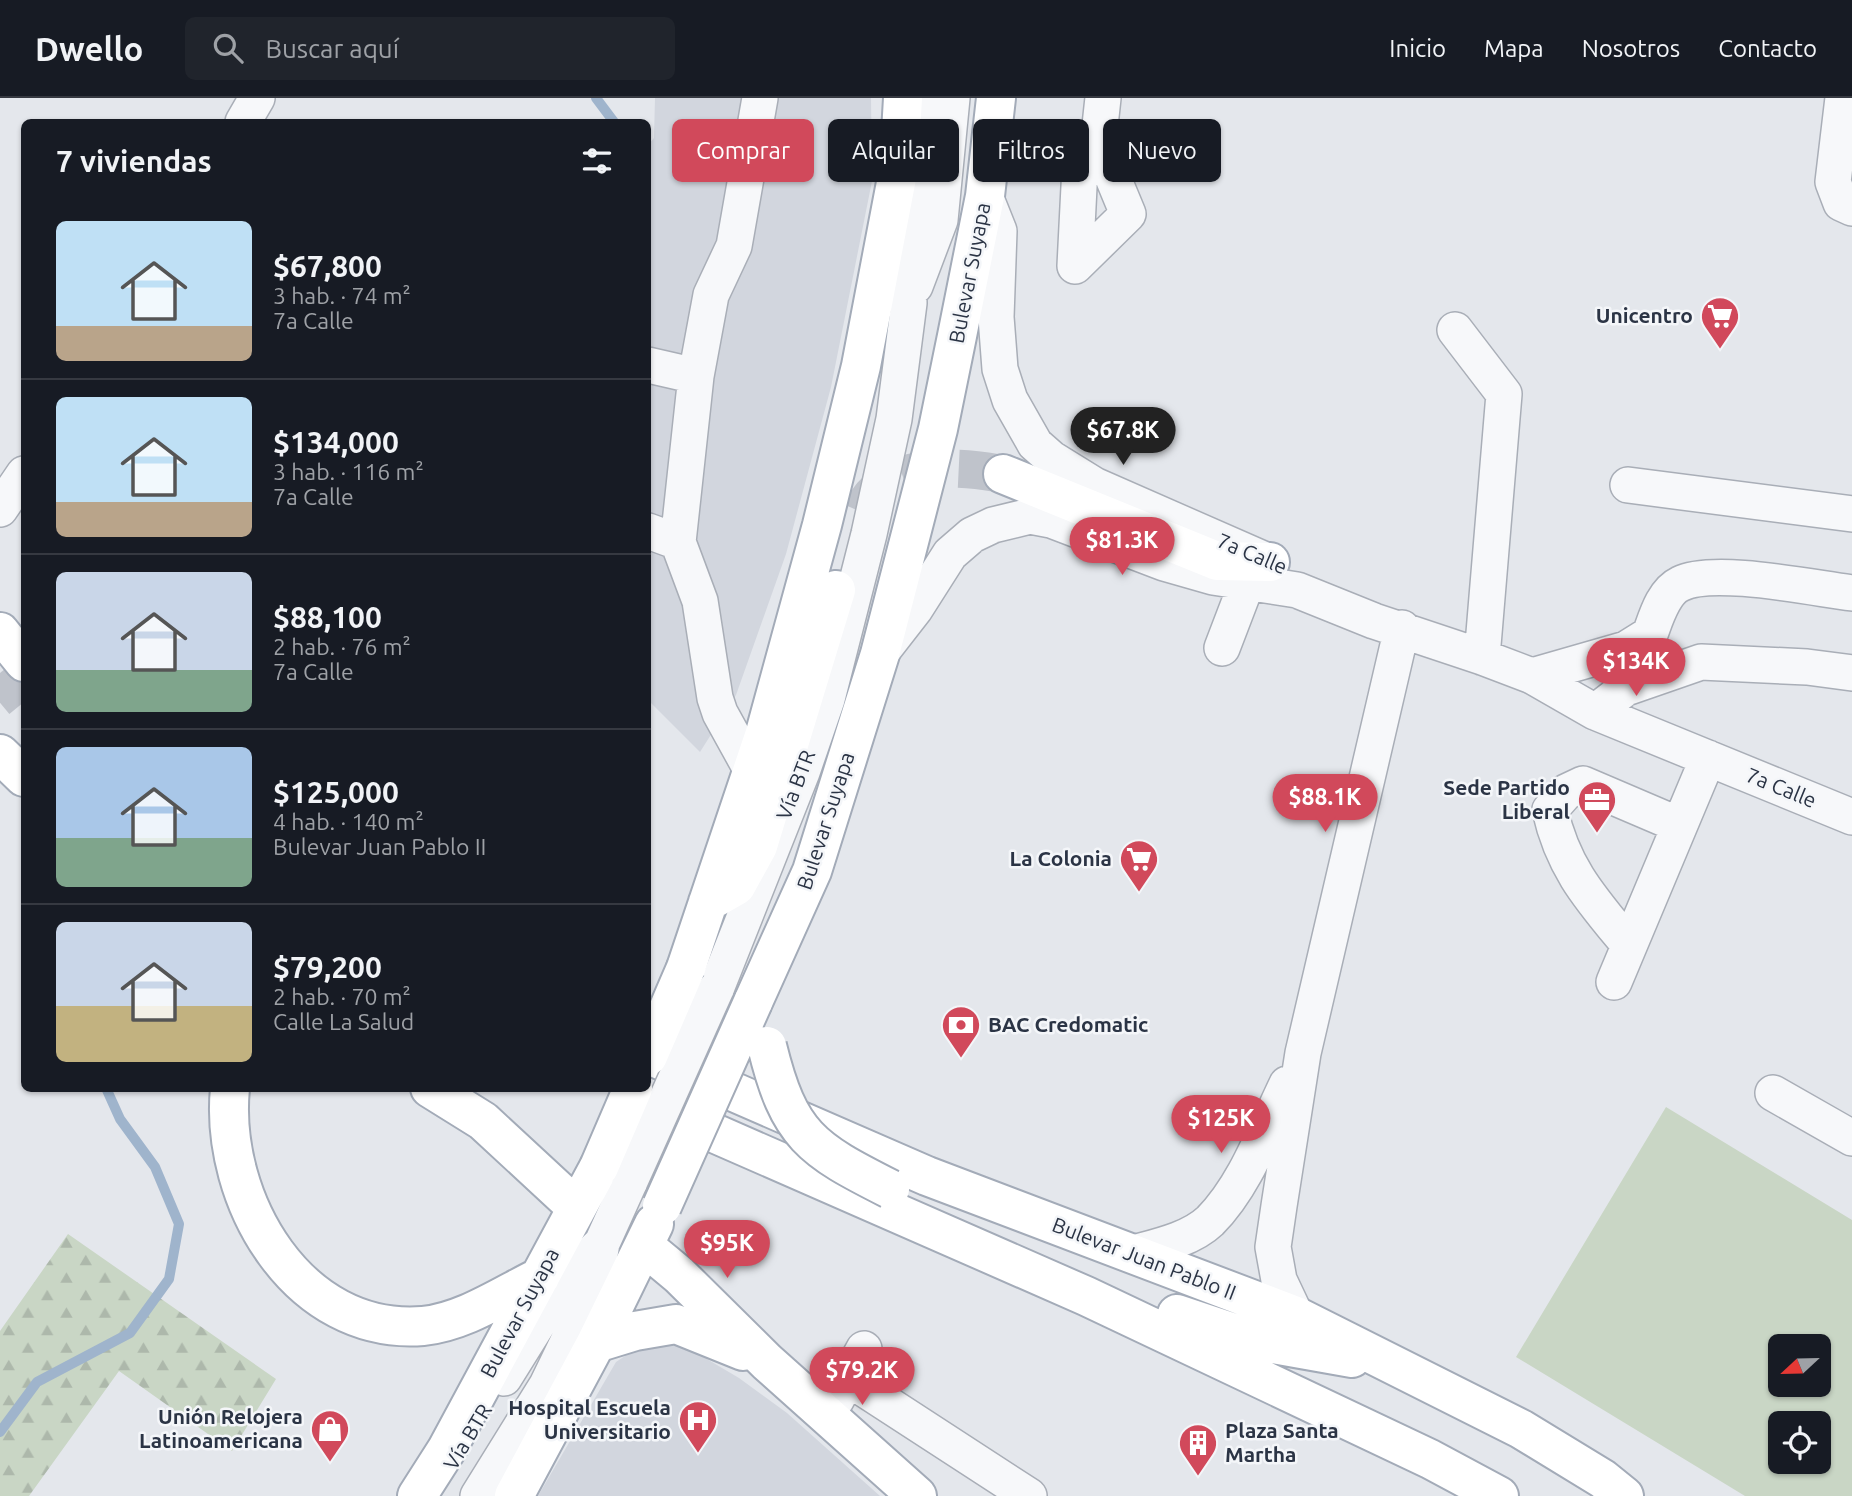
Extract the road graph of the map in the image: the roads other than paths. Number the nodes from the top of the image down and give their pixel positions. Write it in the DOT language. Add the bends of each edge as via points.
graph roads {
  1 [pos="257,98"];
  2 [pos="760,98"];
  3 [pos="903,98"];
  4 [pos="925,98"];
  5 [pos="951,98"];
  6 [pos="996,98"];
  7 [pos="1103,98"];
  8 [pos="1843,98"];
  9 [pos="245,119"];
  10 [pos="994,119"];
  11 [pos="1089,150"];
  12 [pos="987,182"];
  13 [pos="985,196"];
  14 [pos="1852,208"];
  15 [pos="909,303"];
  16 [pos="1455,330"];
  17 [pos="651,372"];
  18 [pos="696,376"];
  19 [pos="1003,474"];
  20 [pos="21,478"];
  21 [pos="1628,485"];
  22 [pos="0,509"];
  23 [pos="1852,514"];
  24 [pos="663,536"];
  25 [pos="1259,571"];
  26 [pos="836,590"];
  27 [pos="1852,593"];
  28 [pos="1402,628"];
  29 [pos="0,632"];
  30 [pos="1222,648"];
  31 [pos="880,654"];
  32 [pos="1482,657"];
  33 [pos="21,658"];
  34 [pos="1852,673"];
  35 [pos="1532,676"];
  36 [pos="1595,712"];
  37 [pos="0,754"];
  38 [pos="1708,758"];
  39 [pos="752,771"];
  40 [pos="21,773"];
  41 [pos="1852,817"];
  42 [pos="1679,825"];
  43 [pos="708,902"];
  44 [pos="781,941"];
  45 [pos="1629,945"];
  46 [pos="701,979"];
  47 [pos="1614,982"];
  48 [pos="651,1051"];
  49 [pos="1303,1053"];
  50 [pos="651,1056"];
  51 [pos="230,1092"];
  52 [pos="436,1092"];
  53 [pos="622,1092"];
  54 [pos="632,1092"];
  55 [pos="1773,1093"];
  56 [pos="1852,1138"];
  57 [pos="615,1174"];
  58 [pos="577,1209"];
  59 [pos="602,1243"];
  60 [pos="644,1246"];
  61 [pos="1130,1254"];
  62 [pos="540,1277"];
  63 [pos="1296,1316"];
  64 [pos="596,1343"];
  65 [pos="767,1362"];
  66 [pos="1392,1365"];
  67 [pos="824,1413"];
  68 [pos="418,1496"];
  69 [pos="432,1496"];
  70 [pos="478,1496"];
  71 [pos="514,1496"];
  72 [pos="916,1496"];
  73 [pos="1029,1496"];
  74 [pos="1499,1496"];
  75 [pos="1624,1496"];
  1 -- 9 [label="street"];
  2 -- 18 [label="street" via="734,247 711,295"];
  3 -- 39 [label="main road" via="899,167 862,366 819,538"];
  4 -- 15 [label="street, Vía BTR" via="907,222"];
  5 -- 15 [label="street, Vía BTR" via="940,220"];
  6 -- 10 [label="main road, Bulevar Suyapa"];
  7 -- 11 [label="street"];
  8 -- 14 [label="street" via="1833,183 1841,203"];
  11 -- 11 [label="street" via="1075,265 1128,214 1104,156"];
  12 -- 13 [label="main road, Bulevar Suyapa"];
  13 -- 25 [label="street, 7a Calle" via="999,231 996,317 1000,369 1010,400 1034,444 1094,485"];
  13 -- 31 [label="main road, Bulevar Suyapa" via="938,429"];
  15 -- 46 [label="street, Vía BTR" via="891,431 827,699 802,772"];
  16 -- 32 [label="street" via="1504,394"];
  17 -- 18 [label="street"];
  18 -- 24 [label="street"];
  19 -- 25 [label="main road" via="1217,561"];
  20 -- 22 [label="street"];
  21 -- 23 [label="street"];
  24 -- 39 [label="street" via="701,601 715,698"];
  25 -- 28 [label="street, 7a Calle" via="1380,610"];
  25 -- 30 [label="street"];
  25 -- 31 [label="street, 7a Calle" via="1213,576 1164,563 1051,520 1014,519 972,535 950,554"];
  26 -- 43 [label="main road" via="758,846 736,886"];
  27 -- 35 [label="street" via="1708,576 1678,584 1660,606 1650,634 1626,649"];
  28 -- 32 [label="street, 7a Calle"];
  28 -- 49 [label="street"];
  29 -- 33 [label="main road"];
  31 -- 44 [label="main road, Bulevar Suyapa" via="812,871"];
  32 -- 35 [label="street, 7a Calle"];
  34 -- 36 [label="street" via="1701,662 1626,688"];
  35 -- 36 [label="street, 7a Calle"];
  36 -- 38 [label="street, 7a Calle"];
  37 -- 40 [label="main road"];
  38 -- 41 [label="street, 7a Calle"];
  38 -- 42 [label="street"];
  39 -- 43 [label="main road"];
  42 -- 45 [label="street"];
  42 -- 45 [label="street" via="1583,784 1566,792 1550,810 1557,844 1584,890"];
  43 -- 46 [label="main road"];
  44 -- 60 [label="main road, Bulevar Suyapa, bridge"];
  44 -- 66 [label="main road, bridge" via="768,1046 777,1087 796,1126 831,1159 1201,1324 1261,1342"];
  45 -- 47 [label="street"];
  46 -- 48 [label="main road, bridge"];
  46 -- 57 [label="street, Vía BTR, bridge"];
  49 -- 61 [label="street" via="1238,1182 1209,1223 1174,1241"];
  49 -- 63 [label="street" via="1273,1247 1279,1280"];
  50 -- 61 [label="main road, Bulevar Juan Pablo II" via="927,1176"];
  51 -- 62 [label="main road" via="231,1142 259,1230 293,1276 334,1308 385,1324 423,1326 459,1318"];
  52 -- 58 [label="main road" via="483,1121"];
  53 -- 74 [label="main road" via="1086,1296"];
  54 -- 57 [label="main road, Bulevar Suyapa, bridge"];
  55 -- 56 [label="street"];
  57 -- 58 [label="main road, Bulevar Suyapa"];
  57 -- 59 [label="street, Vía BTR"];
  58 -- 62 [label="main road, Bulevar Suyapa"];
  59 -- 69 [label="street, Vía BTR" via="567,1277"];
  59 -- 70 [label="street, Vía BTR" via="594,1288 547,1385"];
  60 -- 64 [label="main road, Bulevar Suyapa"];
  60 -- 65 [label="main road"];
  61 -- 63 [label="main road, Bulevar Juan Pablo II"];
  62 -- 68 [label="main road, Bulevar Suyapa"];
  63 -- 66 [label="main road, Bulevar Juan Pablo II"];
  64 -- 65 [label="main road" via="676,1324"];
  64 -- 71 [label="main road, Bulevar Suyapa"];
  65 -- 67 [label="main road"];
  66 -- 75 [label="main road, Bulevar Juan Pablo II" via="1521,1429"];
  67 -- 72 [label="main road"];
  67 -- 73 [label="street" via="857,1364 935,1432"];
}
